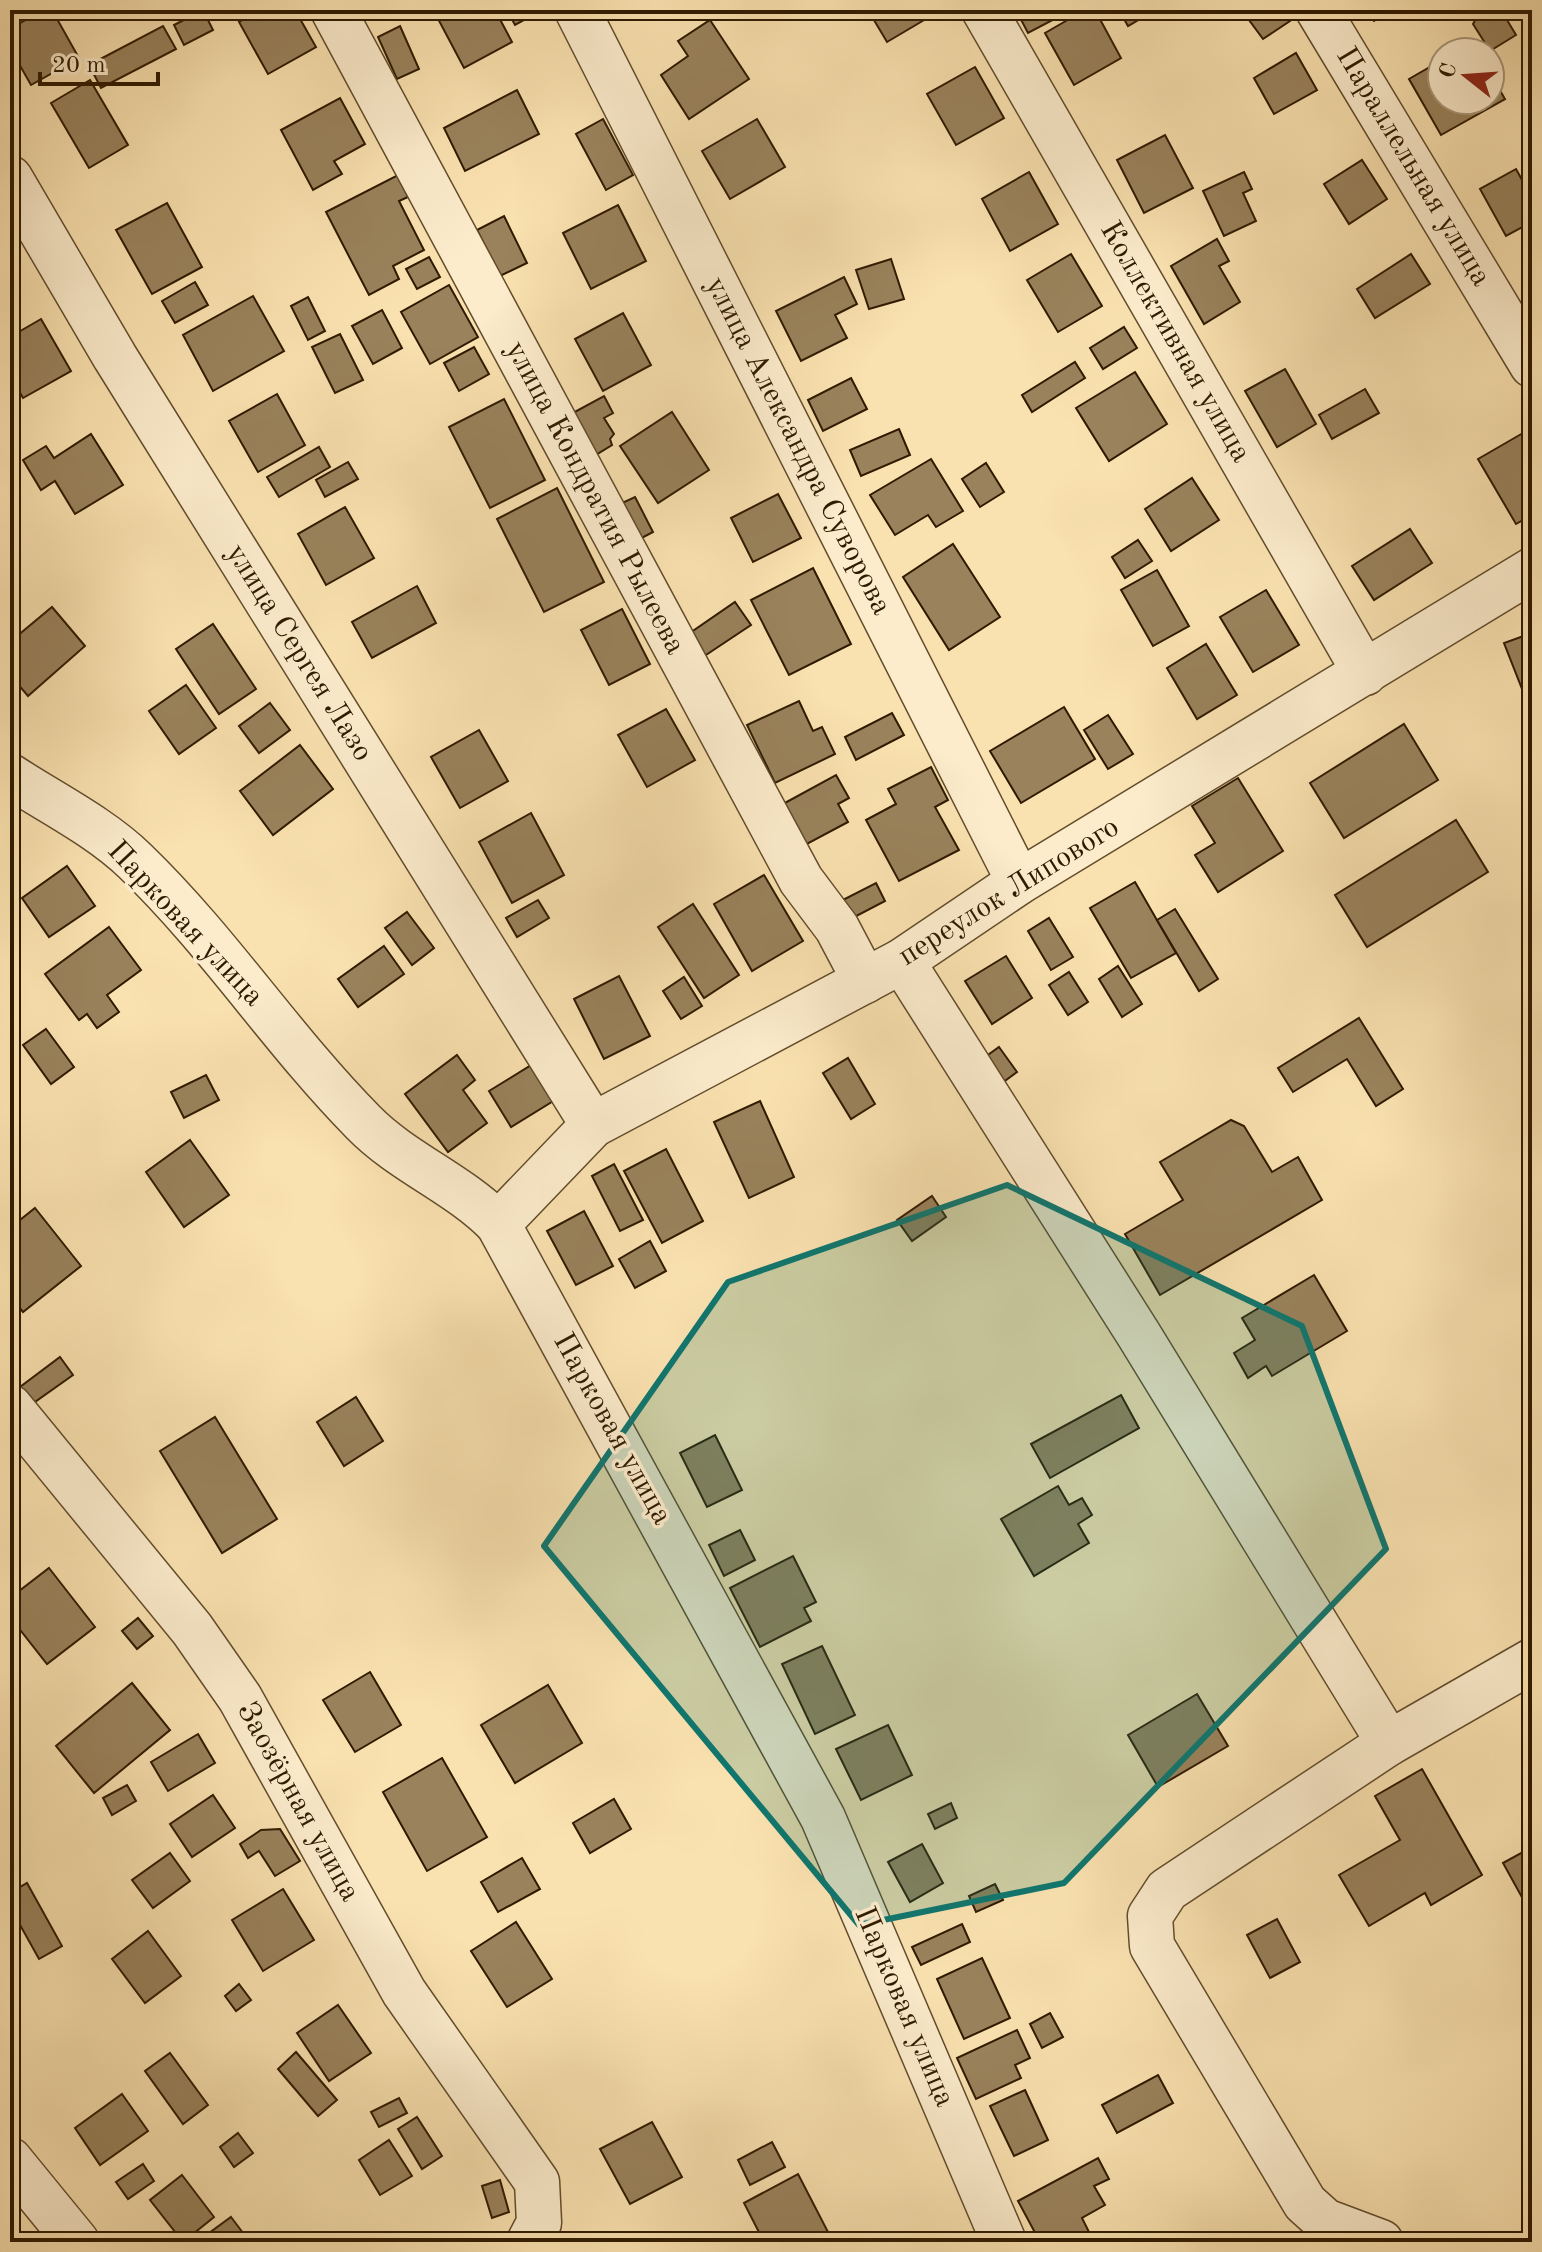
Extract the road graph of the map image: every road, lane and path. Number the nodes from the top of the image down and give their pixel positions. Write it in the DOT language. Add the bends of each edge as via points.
graph roads {
  1 [pos="333,10"];
  2 [pos="577,10"];
  3 [pos="984,10"];
  4 [pos="1318,10"];
  5 [pos="10,178"];
  6 [pos="1532,365"];
  7 [pos="1532,570"];
  8 [pos="1365,673"];
  9 [pos="10,776"];
  10 [pos="1019,882"];
  11 [pos="884,971"];
  12 [pos="593,1125"];
  13 [pos="498,1224"];
  14 [pos="10,1407"];
  15 [pos="1532,1661"];
  16 [pos="1389,1743"];
  17 [pos="10,2160"];
  18 [pos="534,2233"];
  19 [pos="77,2242"];
  20 [pos="1004,2242"];
  21 [pos="1381,2242"];
  1 -- 11 [label="street, улица Кондратия Рылеева" via="801,880 837,928"];
  2 -- 10 [label="street, улица Александра Суворова"];
  3 -- 8 [label="street, Коллективная улица"];
  4 -- 6 [label="street, Параллельная улица"];
  5 -- 12 [label="street, улица Сергея Лазо" via="115,357"];
  7 -- 8 [label="street, переулок Липового"];
  8 -- 10 [label="street, переулок Липового"];
  9 -- 13 [label="street, Парковая улица" via="135,861 365,1124 414,1164 474,1199"];
  10 -- 11 [label="street, переулок Липового"];
  11 -- 12 [label="street, переулок Липового"];
  11 -- 16 [label="street, улица Кондратия Рылеева" via="1139,1335"];
  12 -- 13 [label="street, переулок Липового"];
  13 -- 20 [label="street, Парковая улица" via="823,1818"];
  14 -- 18 [label="street, Заозёрная улица" via="192,1629 240,1698 404,1992 537,2182"];
  15 -- 16 [label="street"];
  16 -- 21 [label="street" via="1167,1890 1150,1916 1149,1931 1152,1946 1305,2203 1325,2221"];
  17 -- 19 [label="street"];
}
